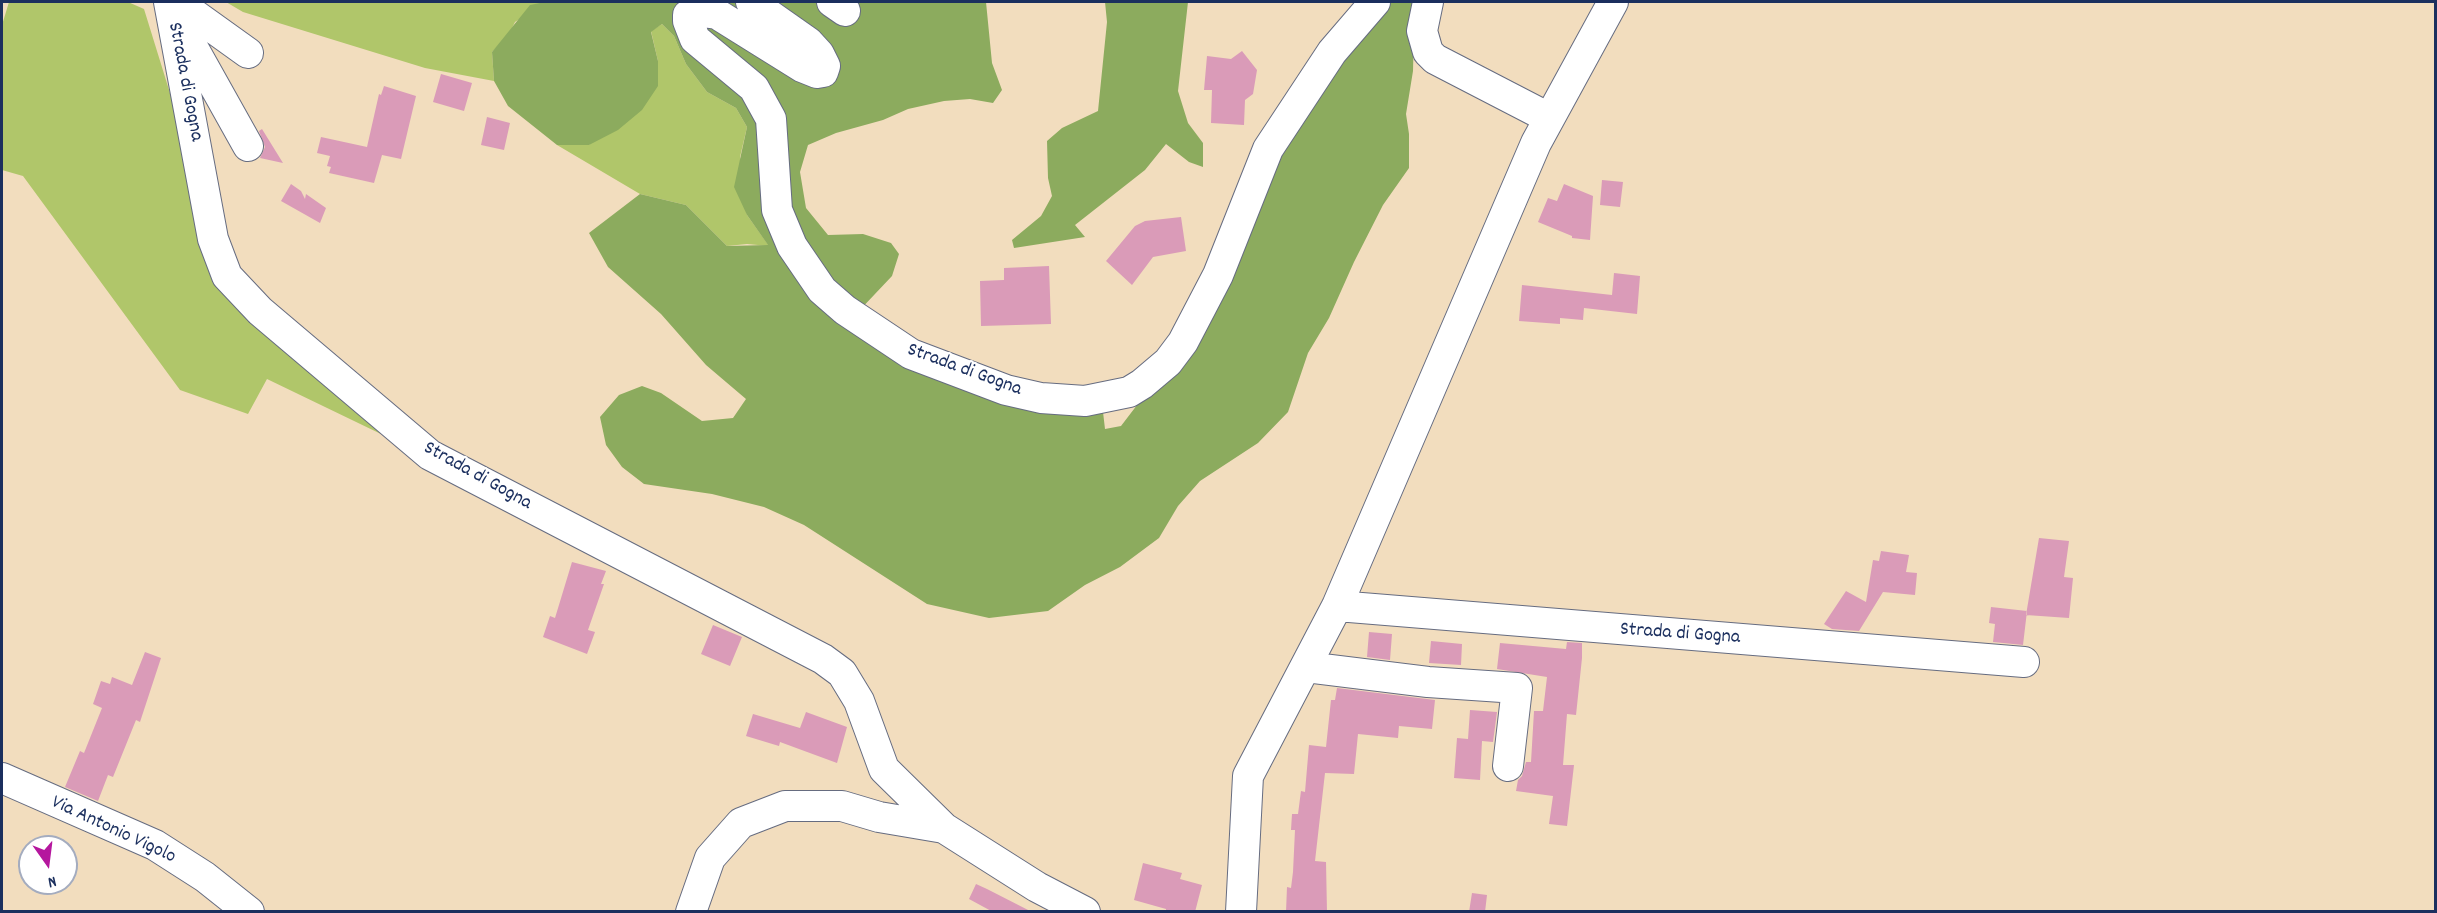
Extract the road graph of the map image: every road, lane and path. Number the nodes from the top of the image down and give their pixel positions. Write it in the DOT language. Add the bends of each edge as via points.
graph roads {
  1 [pos="170,2"];
  2 [pos="177,2"];
  3 [pos="751,2"];
  4 [pos="1375,2"];
  5 [pos="1428,2"];
  6 [pos="1613,2"];
  7 [pos="248,53"];
  8 [pos="1549,118"];
  9 [pos="248,146"];
  10 [pos="1337,606"];
  11 [pos="2024,662"];
  12 [pos="1306,667"];
  13 [pos="1508,766"];
  14 [pos="2,778"];
  15 [pos="944,828"];
  16 [pos="249,912"];
  17 [pos="691,912"];
  18 [pos="1085,912"];
  19 [pos="1241,912"];
  1 -- 9 [label="street, Strada di Gogna"];
  1 -- 15 [label="street, Strada di Gogna" via="213,238 226,276 316,361 430,455 823,659 842,673 859,701 884,769"];
  2 -- 7 [label="street, Strada di Gogna"];
  3 -- 4 [label="street, Strada di Gogna" via="808,42 819,54 825,66 823,72 802,67 717,14 694,11 688,15 688,21 695,39 754,88 771,119 777,210 804,267 830,296 911,354 1006,390 1085,401 1129,392 1168,362 1183,342 1214,284 1269,136 1332,51"];
  5 -- 8 [label="street" via="1423,42 1435,59"];
  6 -- 8 [label="street"];
  8 -- 10 [label="street"];
  10 -- 11 [label="street, Strada di Gogna"];
  10 -- 12 [label="street"];
  12 -- 13 [label="street" via="1517,688"];
  12 -- 19 [label="street" via="1248,776"];
  14 -- 16 [label="street, Via Antonio Vigolo" via="155,845"];
  15 -- 17 [label="street, Strada di Gogna" via="842,806 785,806 741,823 710,858"];
  15 -- 18 [label="street, Strada di Gogna" via="1036,887"];
}
